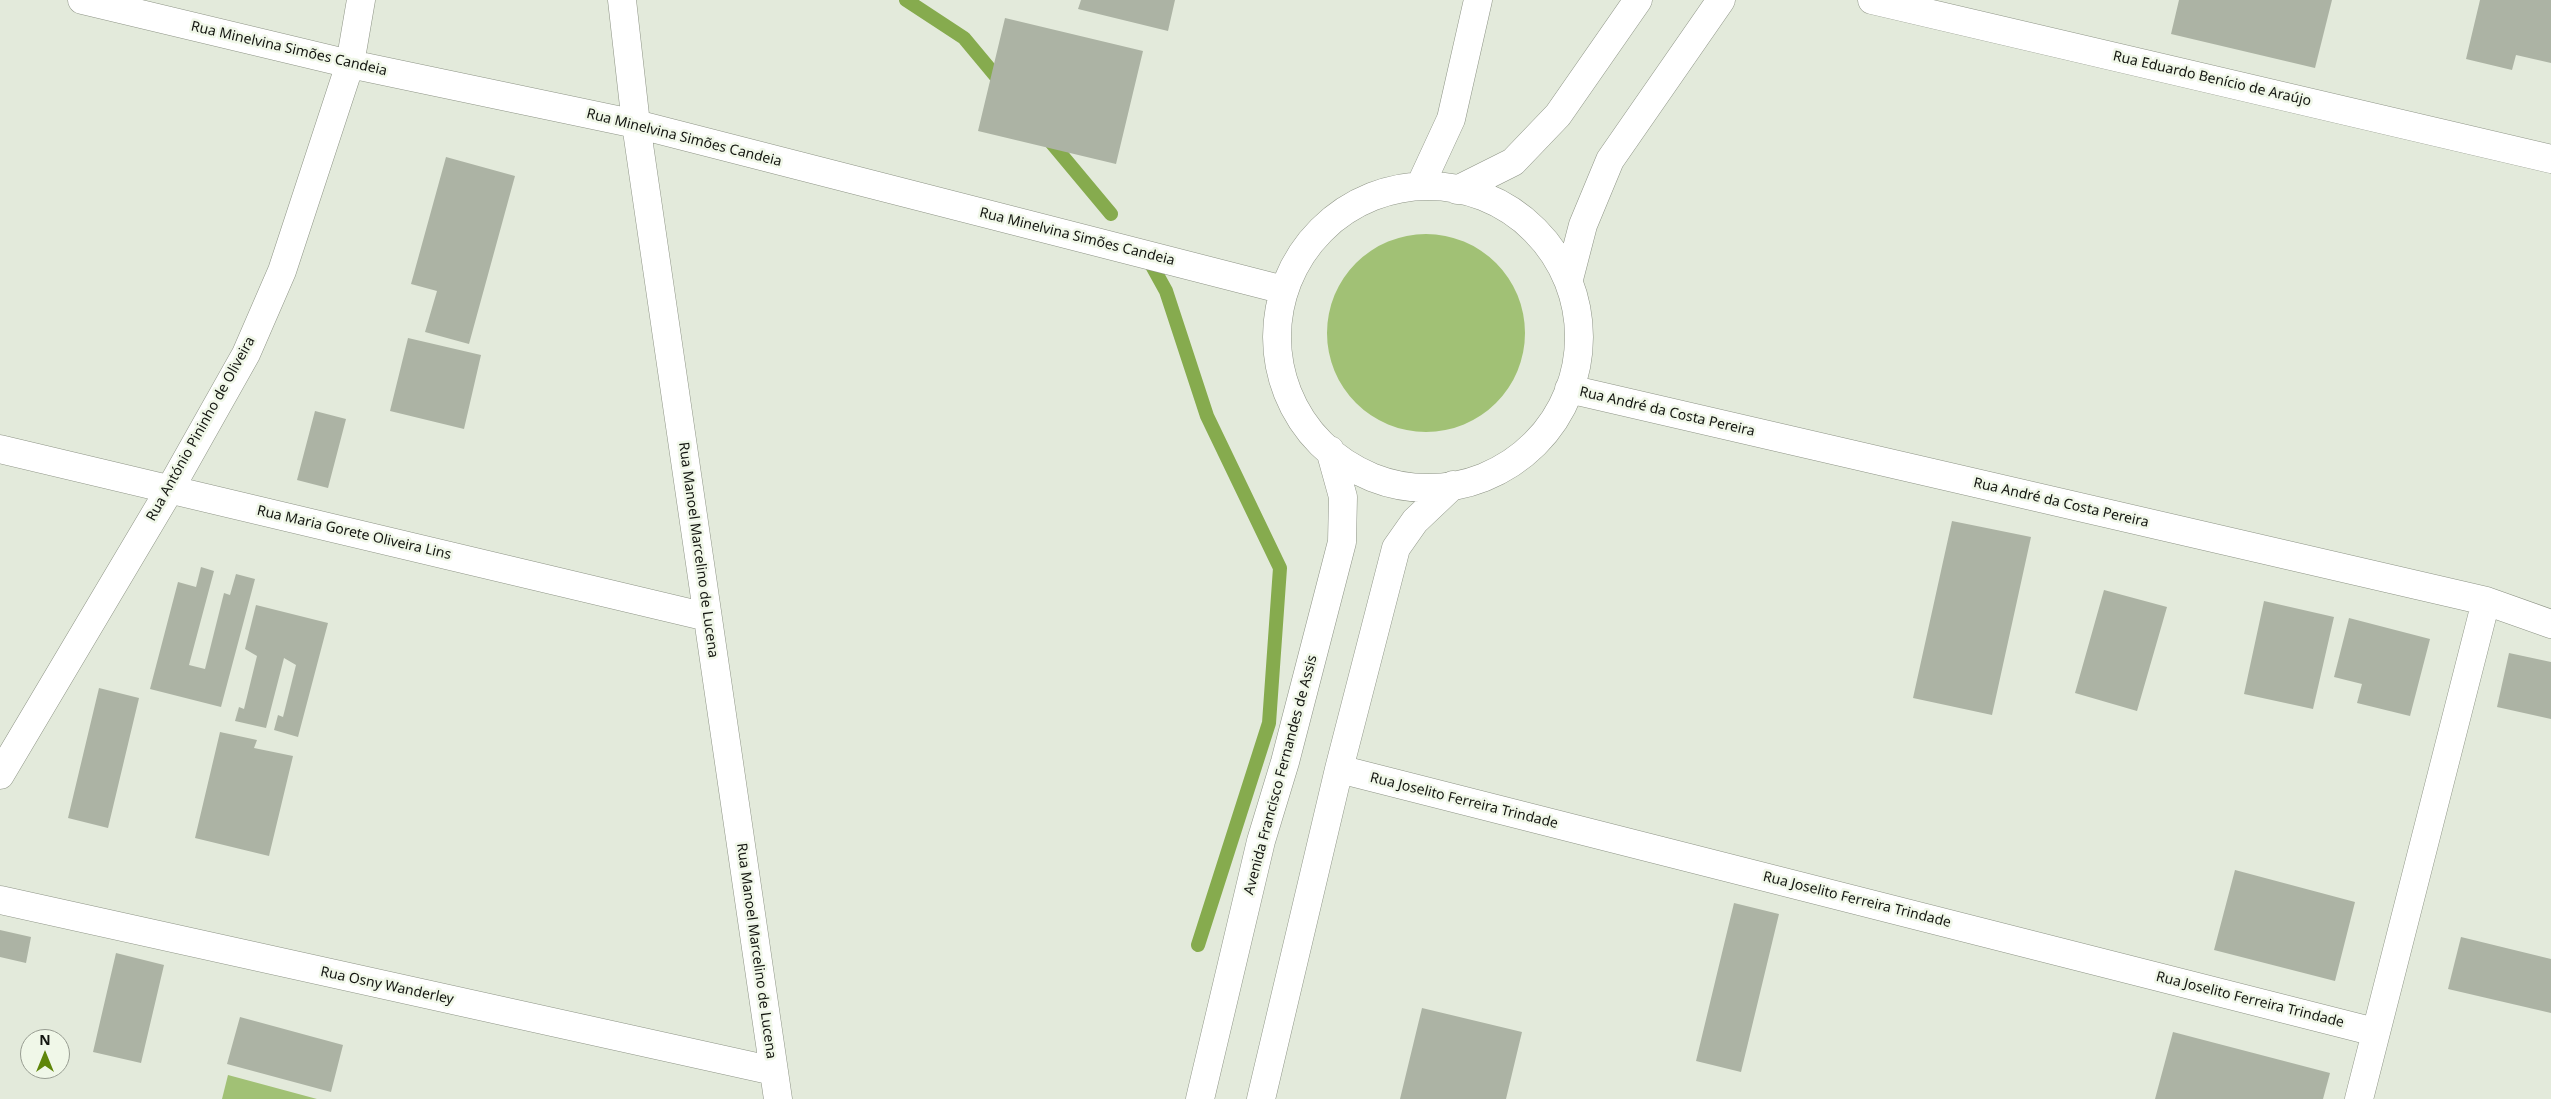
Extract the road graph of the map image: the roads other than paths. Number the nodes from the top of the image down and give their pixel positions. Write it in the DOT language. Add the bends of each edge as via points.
graph roads {
  1 [pos="82,0"];
  2 [pos="361,0"];
  3 [pos="622,0"];
  4 [pos="1478,0"];
  5 [pos="1638,0"];
  6 [pos="1721,0"];
  7 [pos="1872,0"];
  8 [pos="350,64"];
  9 [pos="636,124"];
  10 [pos="2551,159"];
  11 [pos="1420,186"];
  12 [pos="1457,190"];
  13 [pos="1569,279"];
  14 [pos="1284,290"];
  15 [pos="1569,389"];
  16 [pos="0,449"];
  17 [pos="1330,450"];
  18 [pos="1453,485"];
  19 [pos="170,489"];
  20 [pos="2486,601"];
  21 [pos="707,617"];
  22 [pos="2551,624"];
  23 [pos="1339,769"];
  24 [pos="0,775"];
  25 [pos="0,900"];
  26 [pos="2375,1032"];
  27 [pos="774,1072"];
  28 [pos="778,1099"];
  29 [pos="1200,1099"];
  30 [pos="1261,1099"];
  31 [pos="2359,1099"];
  1 -- 8 [label="street, Rua Minelvina Simões Candeia"];
  2 -- 8 [label="street, Rua António Pininho de Oliveira"];
  3 -- 9 [label="street, Rua Manoel Marcelino de Lucena"];
  4 -- 11 [label="street" via="1451,119"];
  5 -- 12 [label="street" via="1545,129 1513,162"];
  6 -- 13 [label="street" via="1610,160 1583,225"];
  7 -- 10 [label="street, Rua Eduardo Benício de Araújo"];
  8 -- 9 [label="street, Rua Minelvina Simões Candeia"];
  8 -- 19 [label="street, Rua António Pininho de Oliveira" via="282,271 246,354"];
  9 -- 14 [label="street, Rua Minelvina Simões Candeia"];
  9 -- 21 [label="street, Rua Manoel Marcelino de Lucena"];
  11 -- 12 [label="street"];
  11 -- 14 [label="street" via="1401,188 1362,200 1328,223 1302,253"];
  12 -- 13 [label="street" via="1481,195 1516,214 1547,243"];
  13 -- 15 [label="street" via="1580,319 1578,361"];
  14 -- 17 [label="street" via="1277,330 1280,369 1294,408 1318,440"];
  15 -- 18 [label="street" via="1566,401 1543,436 1511,463 1472,481"];
  15 -- 20 [label="street, Rua André da Costa Pereira"];
  16 -- 19 [label="street, Rua Maria Gorete Oliveira Lins"];
  17 -- 18 [label="street" via="1351,466 1389,482 1431,488"];
  17 -- 29 [label="street, Avenida Francisco Fernandes de Assis" via="1343,497 1342,542 1285,762 1261,841"];
  18 -- 23 [label="street" via="1414,521 1396,548"];
  19 -- 21 [label="street, Rua Maria Gorete Oliveira Lins"];
  19 -- 24 [label="street, Rua António Pininho de Oliveira"];
  20 -- 22 [label="street, Rua André da Costa Pereira"];
  20 -- 26 [label="street"];
  21 -- 27 [label="street, Rua Manoel Marcelino de Lucena"];
  23 -- 26 [label="street, Rua Joselito Ferreira Trindade"];
  23 -- 30 [label="street"];
  25 -- 27 [label="street, Rua Osny Wanderley"];
  26 -- 31 [label="street"];
  27 -- 28 [label="street, Rua Manoel Marcelino de Lucena"];
}
